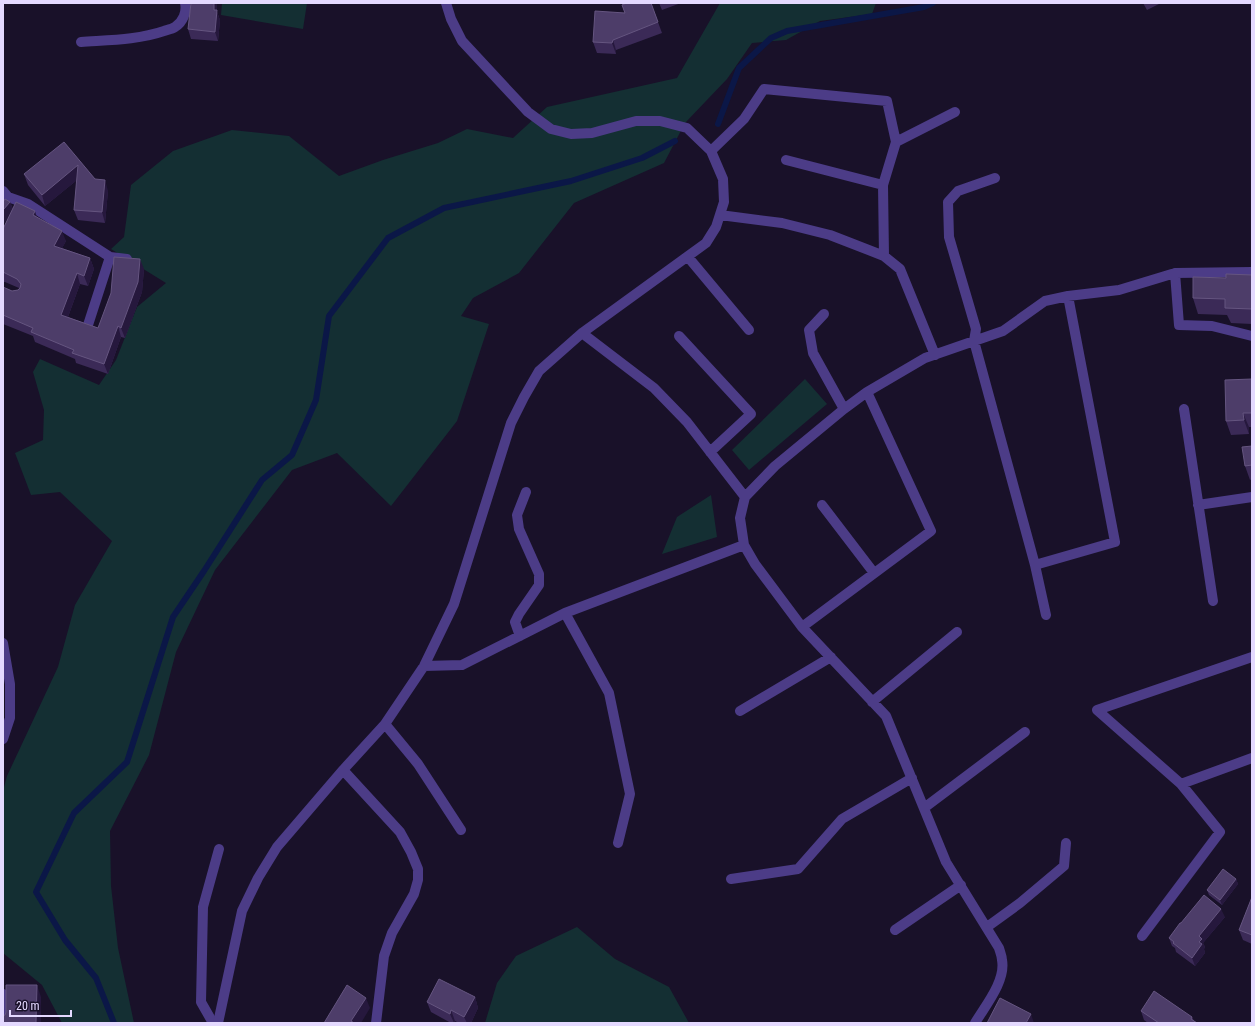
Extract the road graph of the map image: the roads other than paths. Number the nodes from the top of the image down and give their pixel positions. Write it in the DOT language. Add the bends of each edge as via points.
graph roads {
  1 [pos="185,3"];
  2 [pos="446,3"];
  3 [pos="82,42"];
  4 [pos="954,112"];
  5 [pos="896,142"];
  6 [pos="711,151"];
  7 [pos="786,160"];
  8 [pos="995,178"];
  9 [pos="883,185"];
  10 [pos="6,194"];
  11 [pos="3,207"];
  12 [pos="720,215"];
  13 [pos="884,256"];
  14 [pos="110,258"];
  15 [pos="688,258"];
  16 [pos="132,259"];
  17 [pos="1252,272"];
  18 [pos="1175,273"];
  19 [pos="1068,296"];
  20 [pos="824,314"];
  21 [pos="88,325"];
  22 [pos="749,330"];
  23 [pos="582,333"];
  24 [pos="679,336"];
  25 [pos="1252,336"];
  26 [pos="974,341"];
  27 [pos="935,355"];
  28 [pos="867,392"];
  29 [pos="844,408"];
  30 [pos="1184,409"];
  31 [pos="710,452"];
  32 [pos="526,492"];
  33 [pos="745,497"];
  34 [pos="1252,497"];
  35 [pos="1198,504"];
  36 [pos="822,505"];
  37 [pos="744,545"];
  38 [pos="1036,565"];
  39 [pos="874,573"];
  40 [pos="1213,601"];
  41 [pos="565,613"];
  42 [pos="1046,615"];
  43 [pos="802,627"];
  44 [pos="957,632"];
  45 [pos="520,636"];
  46 [pos="3,643"];
  47 [pos="831,657"];
  48 [pos="1252,657"];
  49 [pos="424,666"];
  50 [pos="872,702"];
  51 [pos="740,711"];
  52 [pos="385,724"];
  53 [pos="1025,732"];
  54 [pos="3,739"];
  55 [pos="1252,758"];
  56 [pos="343,770"];
  57 [pos="912,778"];
  58 [pos="1181,784"];
  59 [pos="924,808"];
  60 [pos="461,830"];
  61 [pos="618,843"];
  62 [pos="1066,843"];
  63 [pos="219,849"];
  64 [pos="731,879"];
  65 [pos="961,885"];
  66 [pos="987,927"];
  67 [pos="895,930"];
  68 [pos="1142,936"];
  69 [pos="3,994"];
  70 [pos="4,1023"];
  71 [pos="213,1023"];
  72 [pos="218,1023"];
  73 [pos="376,1023"];
  74 [pos="974,1023"];
  1 -- 3 [label="street" via="183,20 175,27 152,35"];
  2 -- 6 [label="street" via="462,41 528,112 551,129 571,134 592,133 636,121 660,121 687,128"];
  4 -- 5 [label="street"];
  5 -- 6 [label="street" via="887,101 764,89 744,119"];
  5 -- 9 [label="street"];
  6 -- 12 [label="street" via="723,179 724,202"];
  7 -- 9 [label="street"];
  8 -- 26 [label="street" via="958,191 948,202 949,237 976,329"];
  9 -- 13 [label="street"];
  10 -- 11 [label="street"];
  10 -- 14 [label="street" via="28,204"];
  12 -- 13 [label="street" via="782,223 830,234"];
  12 -- 15 [label="street" via="706,243"];
  13 -- 27 [label="street" via="900,269"];
  14 -- 16 [label="street"];
  14 -- 21 [label="street"];
  15 -- 22 [label="street"];
  15 -- 23 [label="street"];
  17 -- 18 [label="street"];
  18 -- 19 [label="street" via="1119,290"];
  18 -- 25 [label="street" via="1179,325 1212,326"];
  19 -- 26 [label="street" via="1045,301 1003,331"];
  19 -- 38 [label="street" via="1115,542"];
  20 -- 29 [label="street" via="809,330 813,354"];
  23 -- 31 [label="street" via="654,388 687,422"];
  23 -- 49 [label="street" via="539,371 511,423 454,604"];
  24 -- 31 [label="street" via="751,414"];
  26 -- 27 [label="street"];
  26 -- 38 [label="street"];
  27 -- 28 [label="street" via="925,358"];
  28 -- 29 [label="street"];
  28 -- 39 [label="street" via="931,530"];
  29 -- 33 [label="street" via="775,466"];
  30 -- 35 [label="street"];
  31 -- 33 [label="street"];
  32 -- 45 [label="street" via="517,515 519,529 539,574 539,585 515,622"];
  33 -- 37 [label="street" via="740,518"];
  34 -- 35 [label="street"];
  35 -- 40 [label="street"];
  36 -- 39 [label="street"];
  37 -- 41 [label="street"];
  37 -- 43 [label="street"];
  38 -- 42 [label="street"];
  39 -- 43 [label="street"];
  41 -- 45 [label="street"];
  41 -- 61 [label="street" via="609,693 630,794"];
  43 -- 47 [label="street"];
  44 -- 50 [label="street"];
  45 -- 49 [label="street" via="462,665"];
  46 -- 54 [label="street" via="10,684 10,718"];
  47 -- 50 [label="street"];
  47 -- 51 [label="street"];
  48 -- 58 [label="street" via="1097,710"];
  49 -- 52 [label="street"];
  50 -- 57 [label="street" via="886,716"];
  52 -- 56 [label="street"];
  52 -- 60 [label="street" via="418,764"];
  53 -- 59 [label="street"];
  55 -- 58 [label="street"];
  56 -- 72 [label="street" via="277,848 258,878 242,911"];
  56 -- 73 [label="street" via="400,832 418,869 414,894 392,933 384,956"];
  57 -- 59 [label="street"];
  57 -- 64 [label="street" via="842,819 798,870"];
  58 -- 68 [label="street" via="1220,832"];
  59 -- 65 [label="street" via="946,862"];
  62 -- 66 [label="street" via="1064,866"];
  63 -- 71 [label="street" via="203,907 201,1002"];
  65 -- 66 [label="street"];
  65 -- 67 [label="street"];
  66 -- 74 [label="street" via="999,948 1002,961 1001,978"];
  69 -- 70 [label="street"];
}
